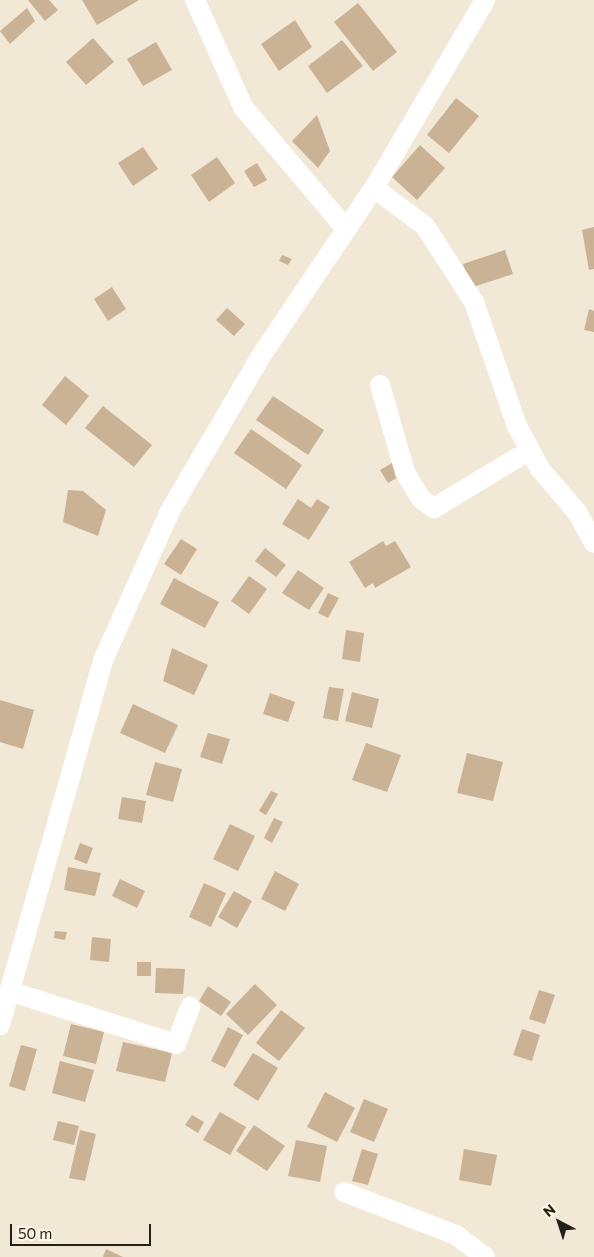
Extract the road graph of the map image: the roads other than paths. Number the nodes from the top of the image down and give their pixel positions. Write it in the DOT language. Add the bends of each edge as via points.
graph roads {
  1 [pos="195,0"];
  2 [pos="486,0"];
  3 [pos="374,188"];
  4 [pos="346,230"];
  5 [pos="380,385"];
  6 [pos="517,458"];
  7 [pos="594,543"];
  8 [pos="9,991"];
  9 [pos="190,1007"];
  10 [pos="0,1025"];
  11 [pos="344,1192"];
  12 [pos="456,1235"];
  13 [pos="463,1257"];
  14 [pos="485,1257"];
  1 -- 4 [label="street" via="243,107"];
  2 -- 3 [label="street"];
  3 -- 4 [label="street"];
  3 -- 7 [label="street" via="425,226 474,302 517,426 540,469 577,512"];
  4 -- 8 [label="street" via="259,360 170,510 104,658"];
  5 -- 6 [label="street" via="405,472 421,499 434,508 455,499"];
  8 -- 9 [label="street" via="176,1044"];
  8 -- 10 [label="street"];
  11 -- 12 [label="street"];
  12 -- 13 [label="street"];
  12 -- 14 [label="street"];
}
